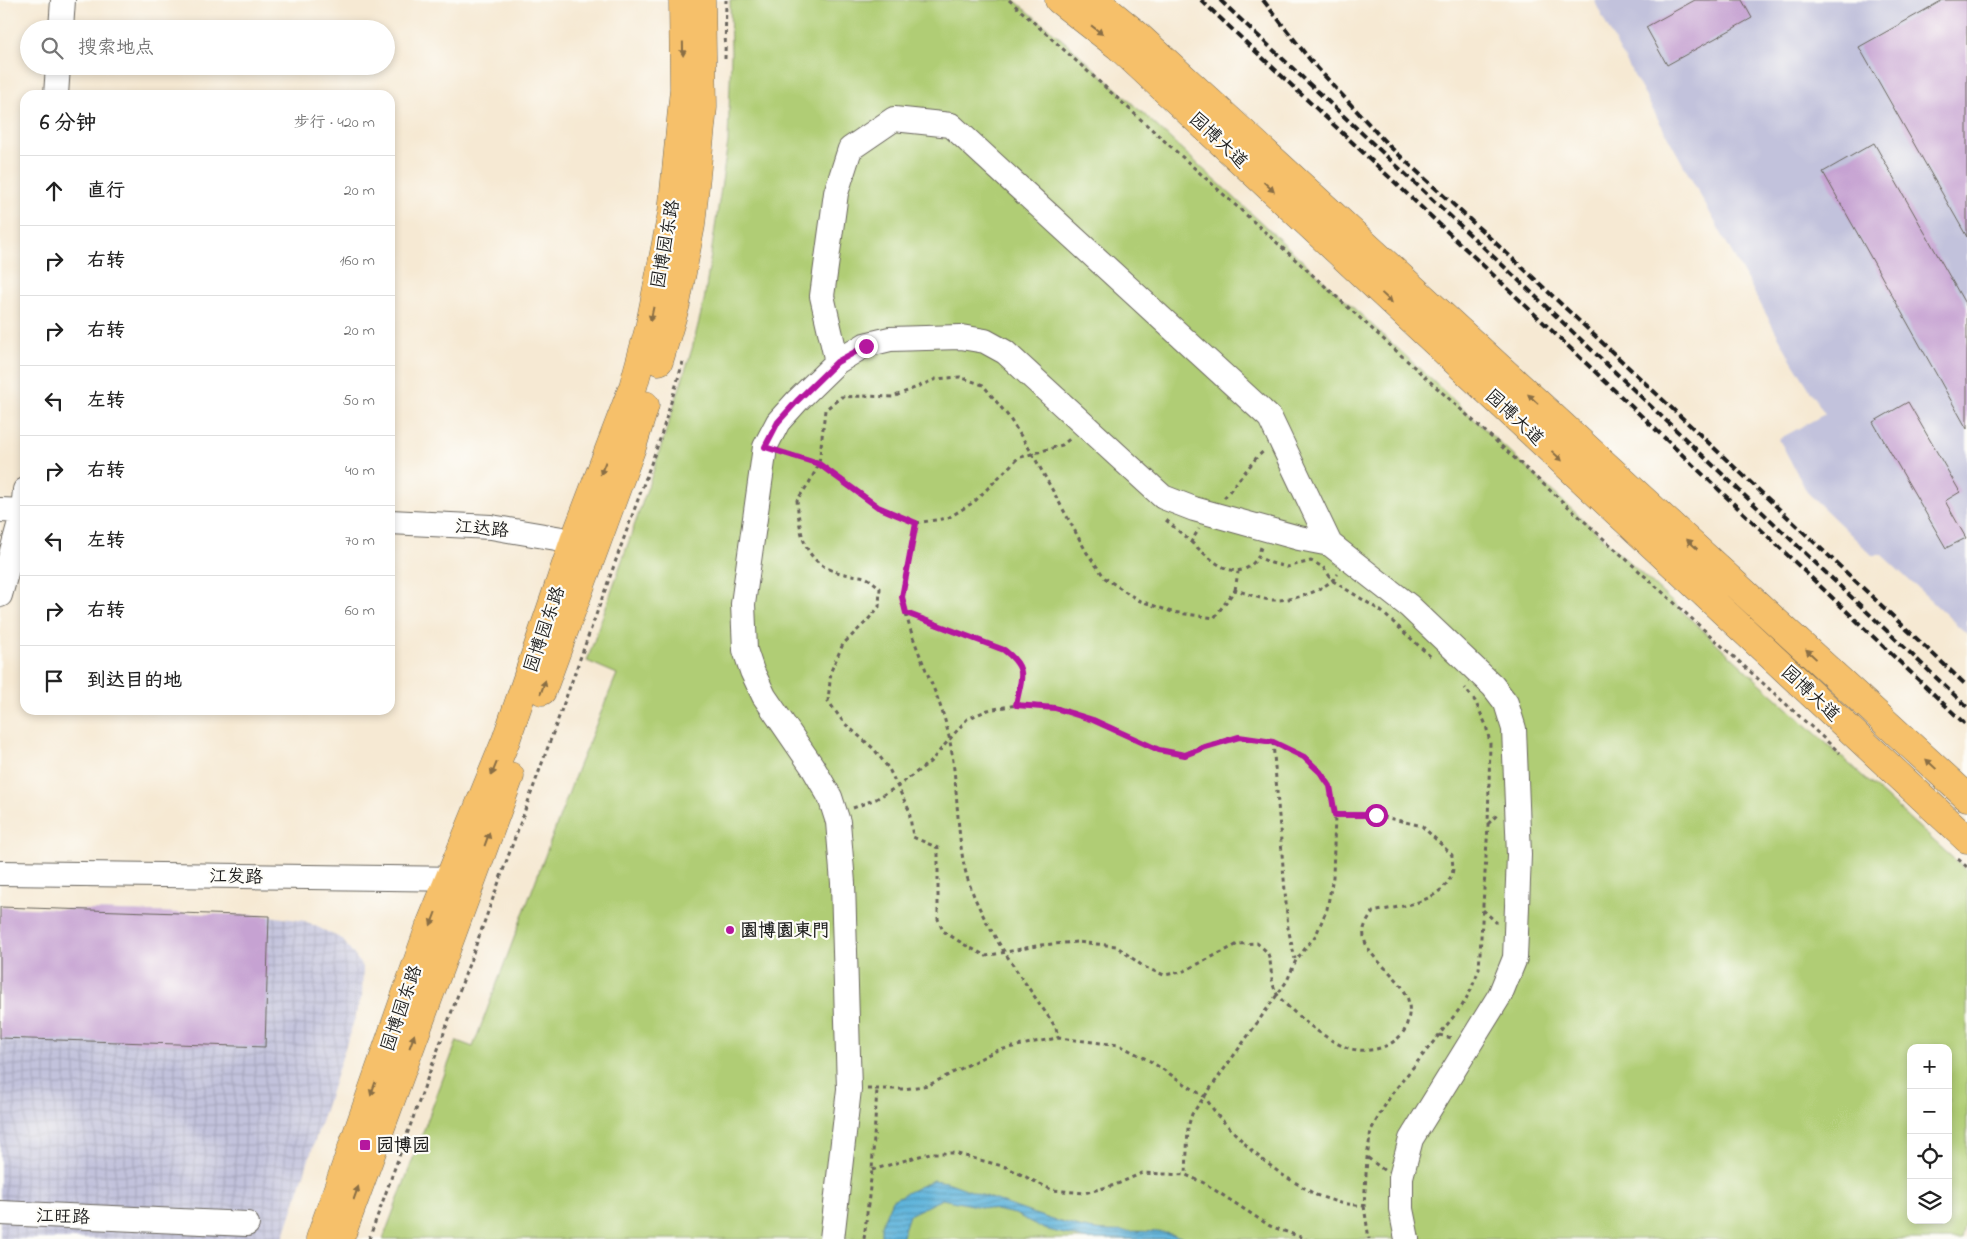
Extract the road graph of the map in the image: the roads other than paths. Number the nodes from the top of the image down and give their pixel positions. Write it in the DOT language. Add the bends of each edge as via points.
graph roads {
  1 [pos="63,0"];
  2 [pos="683,0"];
  3 [pos="701,0"];
  4 [pos="1058,0"];
  5 [pos="1095,0"];
  6 [pos="62,20"];
  7 [pos="57,75"];
  8 [pos="56,90"];
  9 [pos="837,362"];
  10 [pos="20,505"];
  11 [pos="0,510"];
  12 [pos="20,519"];
  13 [pos="395,522"];
  14 [pos="574,541"];
  15 [pos="1330,544"];
  16 [pos="0,595"];
  17 [pos="1967,797"];
  18 [pos="1960,846"];
  19 [pos="0,874"];
  20 [pos="461,879"];
  21 [pos="0,1213"];
  22 [pos="247,1224"];
  23 [pos="320,1239"];
  24 [pos="339,1239"];
  25 [pos="832,1239"];
  26 [pos="1407,1239"];
  1 -- 6 [label="street"];
  2 -- 14 [label="main road, 园博园东路, one-way" via="684,89 680,144 660,278 633,387"];
  20 -- 3 [label="main road, 园博园东路, one-way" via="633,444 676,304 692,224 703,107"];
  4 -- 18 [label="main road, 园博大道, one-way" via="1118,46"];
  17 -- 5 [label="main road, 园博大道, one-way" via="1135,33"];
  7 -- 8 [label="street"];
  9 -- 15 [label="street" via="866,346 890,339 985,341 1005,352 1163,497 1208,513"];
  9 -- 15 [label="street" via="822,296 836,193 850,149 894,119 951,126 1270,418"];
  9 -- 25 [label="street" via="778,422 765,447 742,604 745,650 752,671 764,696 830,797 838,822 849,1089"];
  10 -- 11 [label="street"];
  12 -- 16 [label="street"];
  13 -- 14 [label="street, 江达路" via="490,527"];
  14 -- 20 [label="main road, 园博园东路, one-way"];
  15 -- 26 [label="street" via="1409,606 1493,686 1506,703 1514,729 1519,855 1515,958 1500,995 1411,1139 1401,1177 1401,1209"];
  19 -- 20 [label="street, 江发路"];
  20 -- 23 [label="main road, 园博园东路, one-way" via="431,923"];
  24 -- 20 [label="main road, 园博园东路, one-way"];
  21 -- 22 [label="street, 江旺路"];
}
